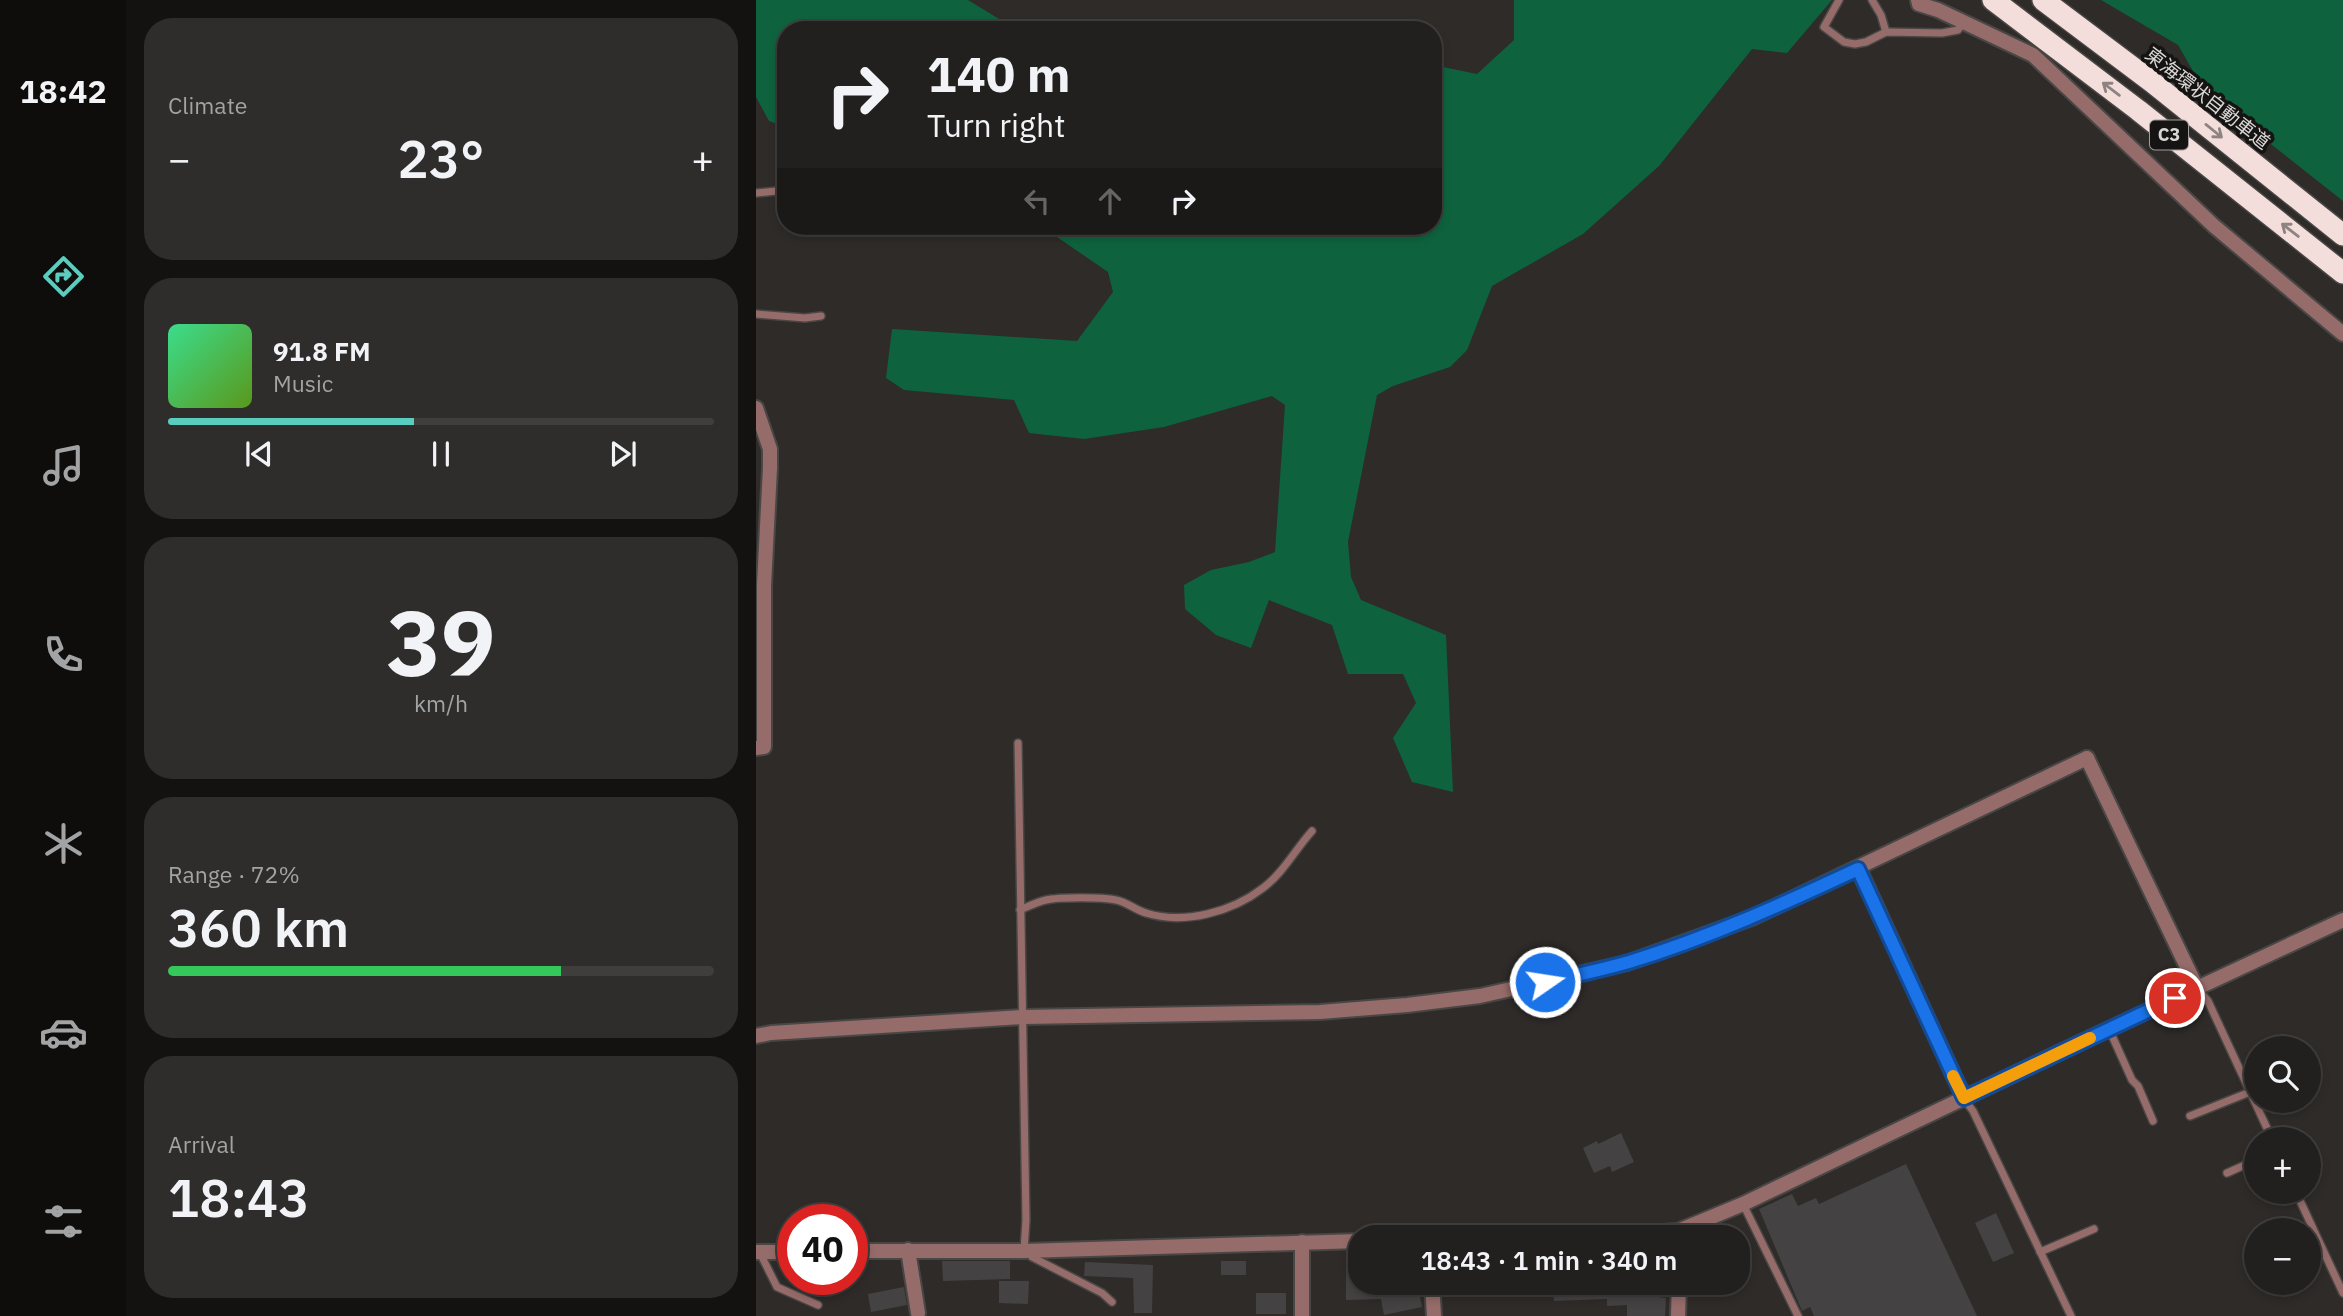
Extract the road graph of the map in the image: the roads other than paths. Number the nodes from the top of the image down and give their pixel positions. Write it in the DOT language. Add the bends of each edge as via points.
graph roads {
  1 [pos="1839,0"];
  2 [pos="1872,0"];
  3 [pos="1918,0"];
  4 [pos="1993,0"];
  5 [pos="2043,0"];
  6 [pos="1964,22"];
  7 [pos="1886,32"];
  8 [pos="777,191"];
  9 [pos="756,193"];
  10 [pos="2343,234"];
  11 [pos="2343,273"];
  12 [pos="756,314"];
  13 [pos="821,316"];
  14 [pos="2343,334"];
  15 [pos="756,408"];
  16 [pos="1018,743"];
  17 [pos="756,748"];
  18 [pos="1311,831"];
  19 [pos="1858,869"];
  20 [pos="1020,910"];
  21 [pos="2343,920"];
  22 [pos="2197,988"];
  23 [pos="1023,1017"];
  24 [pos="2109,1029"];
  25 [pos="756,1036"];
  26 [pos="2244,1079"];
  27 [pos="2244,1094"];
  28 [pos="1964,1098"];
  29 [pos="2190,1116"];
  30 [pos="2153,1121"];
  31 [pos="2244,1165"];
  32 [pos="2227,1173"];
  33 [pos="1743,1204"];
  34 [pos="2302,1204"];
  35 [pos="1698,1225"];
  36 [pos="2094,1229"];
  37 [pos="1302,1241"];
  38 [pos="1348,1241"];
  39 [pos="908,1250"];
  40 [pos="1027,1250"];
  41 [pos="868,1251"];
  42 [pos="758,1252"];
  43 [pos="777,1252"];
  44 [pos="2040,1252"];
  45 [pos="2343,1293"];
  46 [pos="1433,1295"];
  47 [pos="1679,1295"];
  48 [pos="1112,1302"];
  49 [pos="818,1305"];
  50 [pos="918,1314"];
  51 [pos="1302,1316"];
  52 [pos="1434,1316"];
  53 [pos="1678,1316"];
  54 [pos="1798,1316"];
  55 [pos="2071,1316"];
  1 -- 7 [label="lane" via="1824,27 1844,42 1866,42"];
  2 -- 7 [label="lane"];
  3 -- 6 [label="street"];
  11 -- 4 [label="highway, C3, one-way"];
  5 -- 10 [label="highway, 東海環状自動車道 / C3, one-way"];
  6 -- 7 [label="lane" via="1958,30 1942,33"];
  6 -- 14 [label="street" via="2033,55 2214,226"];
  8 -- 9 [label="lane"];
  12 -- 13 [label="lane"];
  15 -- 17 [label="street" via="768,440 770,468 764,747"];
  16 -- 20 [label="lane"];
  18 -- 20 [label="lane" via="1265,887 1217,911 1174,919 1144,913 1113,899 1048,899"];
  19 -- 22 [label="street" via="2087,758"];
  19 -- 23 [label="street" via="1754,917 1627,963 1480,996 1320,1012"];
  19 -- 28 [label="street"];
  20 -- 23 [label="lane"];
  21 -- 22 [label="street"];
  22 -- 24 [label="street"];
  22 -- 26 [label="lane"];
  23 -- 25 [label="street"];
  23 -- 40 [label="lane"];
  24 -- 28 [label="street"];
  24 -- 30 [label="lane"];
  27 -- 29 [label="lane"];
  28 -- 33 [label="street"];
  28 -- 44 [label="lane"];
  31 -- 32 [label="lane"];
  33 -- 35 [label="street"];
  33 -- 54 [label="lane"];
  34 -- 45 [label="lane"];
  36 -- 44 [label="lane"];
  37 -- 38 [label="street"];
  37 -- 40 [label="street"];
  37 -- 51 [label="street"];
  39 -- 40 [label="street"];
  39 -- 41 [label="street"];
  39 -- 50 [label="street"];
  40 -- 48 [label="lane"];
  42 -- 43 [label="street"];
  42 -- 49 [label="lane" via="777,1287"];
  44 -- 55 [label="lane"];
  46 -- 52 [label="street"];
  47 -- 53 [label="street"];
}
